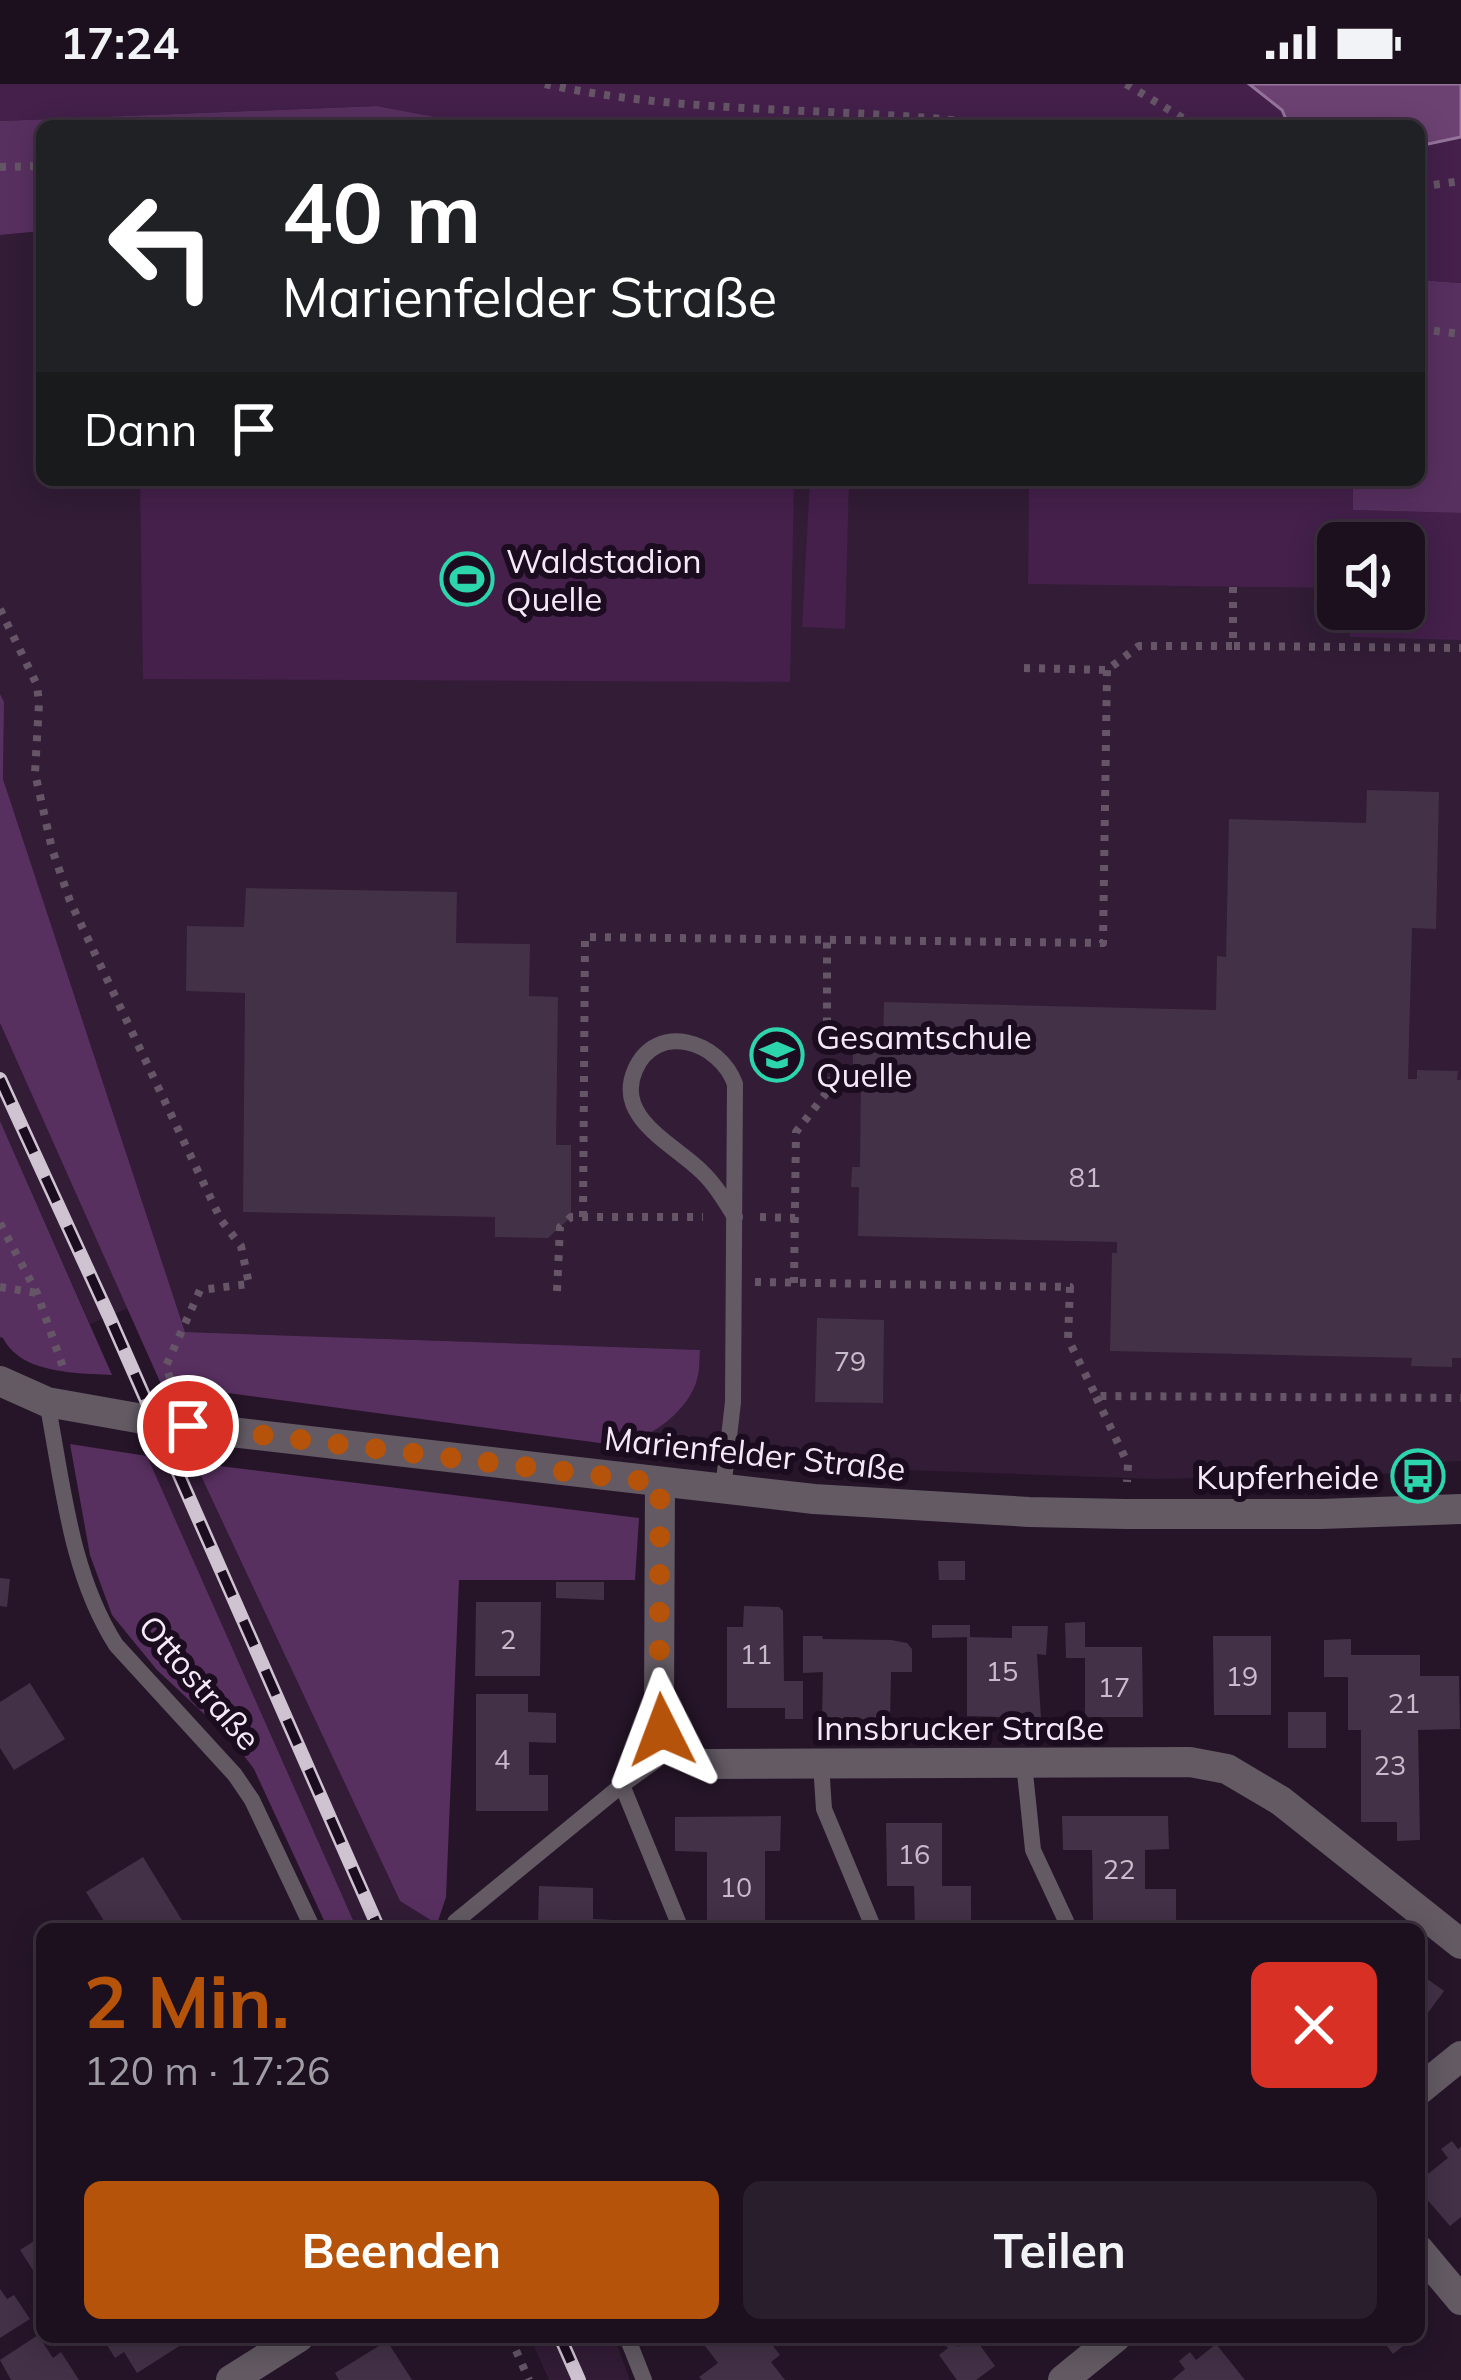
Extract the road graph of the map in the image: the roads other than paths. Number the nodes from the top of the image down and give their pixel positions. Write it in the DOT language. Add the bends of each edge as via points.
graph roads {
  1 [pos="735,1216"];
  2 [pos="0,1381"];
  3 [pos="62,1405"];
  4 [pos="0,1407"];
  5 [pos="660,1483"];
  6 [pos="723,1490"];
  7 [pos="1461,1509"];
  8 [pos="672,1749"];
  9 [pos="1024,1763"];
  10 [pos="821,1764"];
  11 [pos="622,1785"];
  12 [pos="1066,1921"];
  13 [pos="310,1923"];
  14 [pos="455,1923"];
  15 [pos="679,1923"];
  16 [pos="872,1923"];
  17 [pos="1461,1945"];
  18 [pos="1461,2056"];
  19 [pos="1425,2085"];
  20 [pos="1425,2257"];
  21 [pos="1461,2300"];
  22 [pos="290,2343"];
  23 [pos="629,2343"];
  24 [pos="1109,2343"];
  25 [pos="231,2380"];
  26 [pos="644,2380"];
  27 [pos="1064,2380"];
  1 -- 1 [label="lane" via="730,1069 691,1042 661,1044 633,1072 636,1113 703,1172"];
  1 -- 6 [label="lane" via="733,1402"];
  2 -- 3 [label="street, Marienfelder Straße"];
  3 -- 4 [label="street, Marienfelder Straße"];
  3 -- 5 [label="street, Marienfelder Straße"];
  3 -- 13 [label="lane, Ottostraße" via="77,1556 101,1622 243,1787"];
  5 -- 6 [label="street, Marienfelder Straße"];
  5 -- 8 [label="street" via="659,1710"];
  6 -- 7 [label="street, Marienfelder Straße" via="1126,1514"];
  8 -- 10 [label="street, Innsbrucker Straße" via="704,1764"];
  8 -- 11 [label="lane"];
  9 -- 10 [label="street, Innsbrucker Straße"];
  9 -- 12 [label="lane" via="1033,1850"];
  9 -- 17 [label="street, Innsbrucker Straße" via="1227,1769 1281,1801"];
  10 -- 16 [label="lane" via="824,1809"];
  11 -- 14 [label="lane"];
  11 -- 15 [label="lane"];
  18 -- 19 [label="street"];
  20 -- 21 [label="street"];
  22 -- 25 [label="street"];
  23 -- 26 [label="lane"];
  24 -- 27 [label="street"];
}
